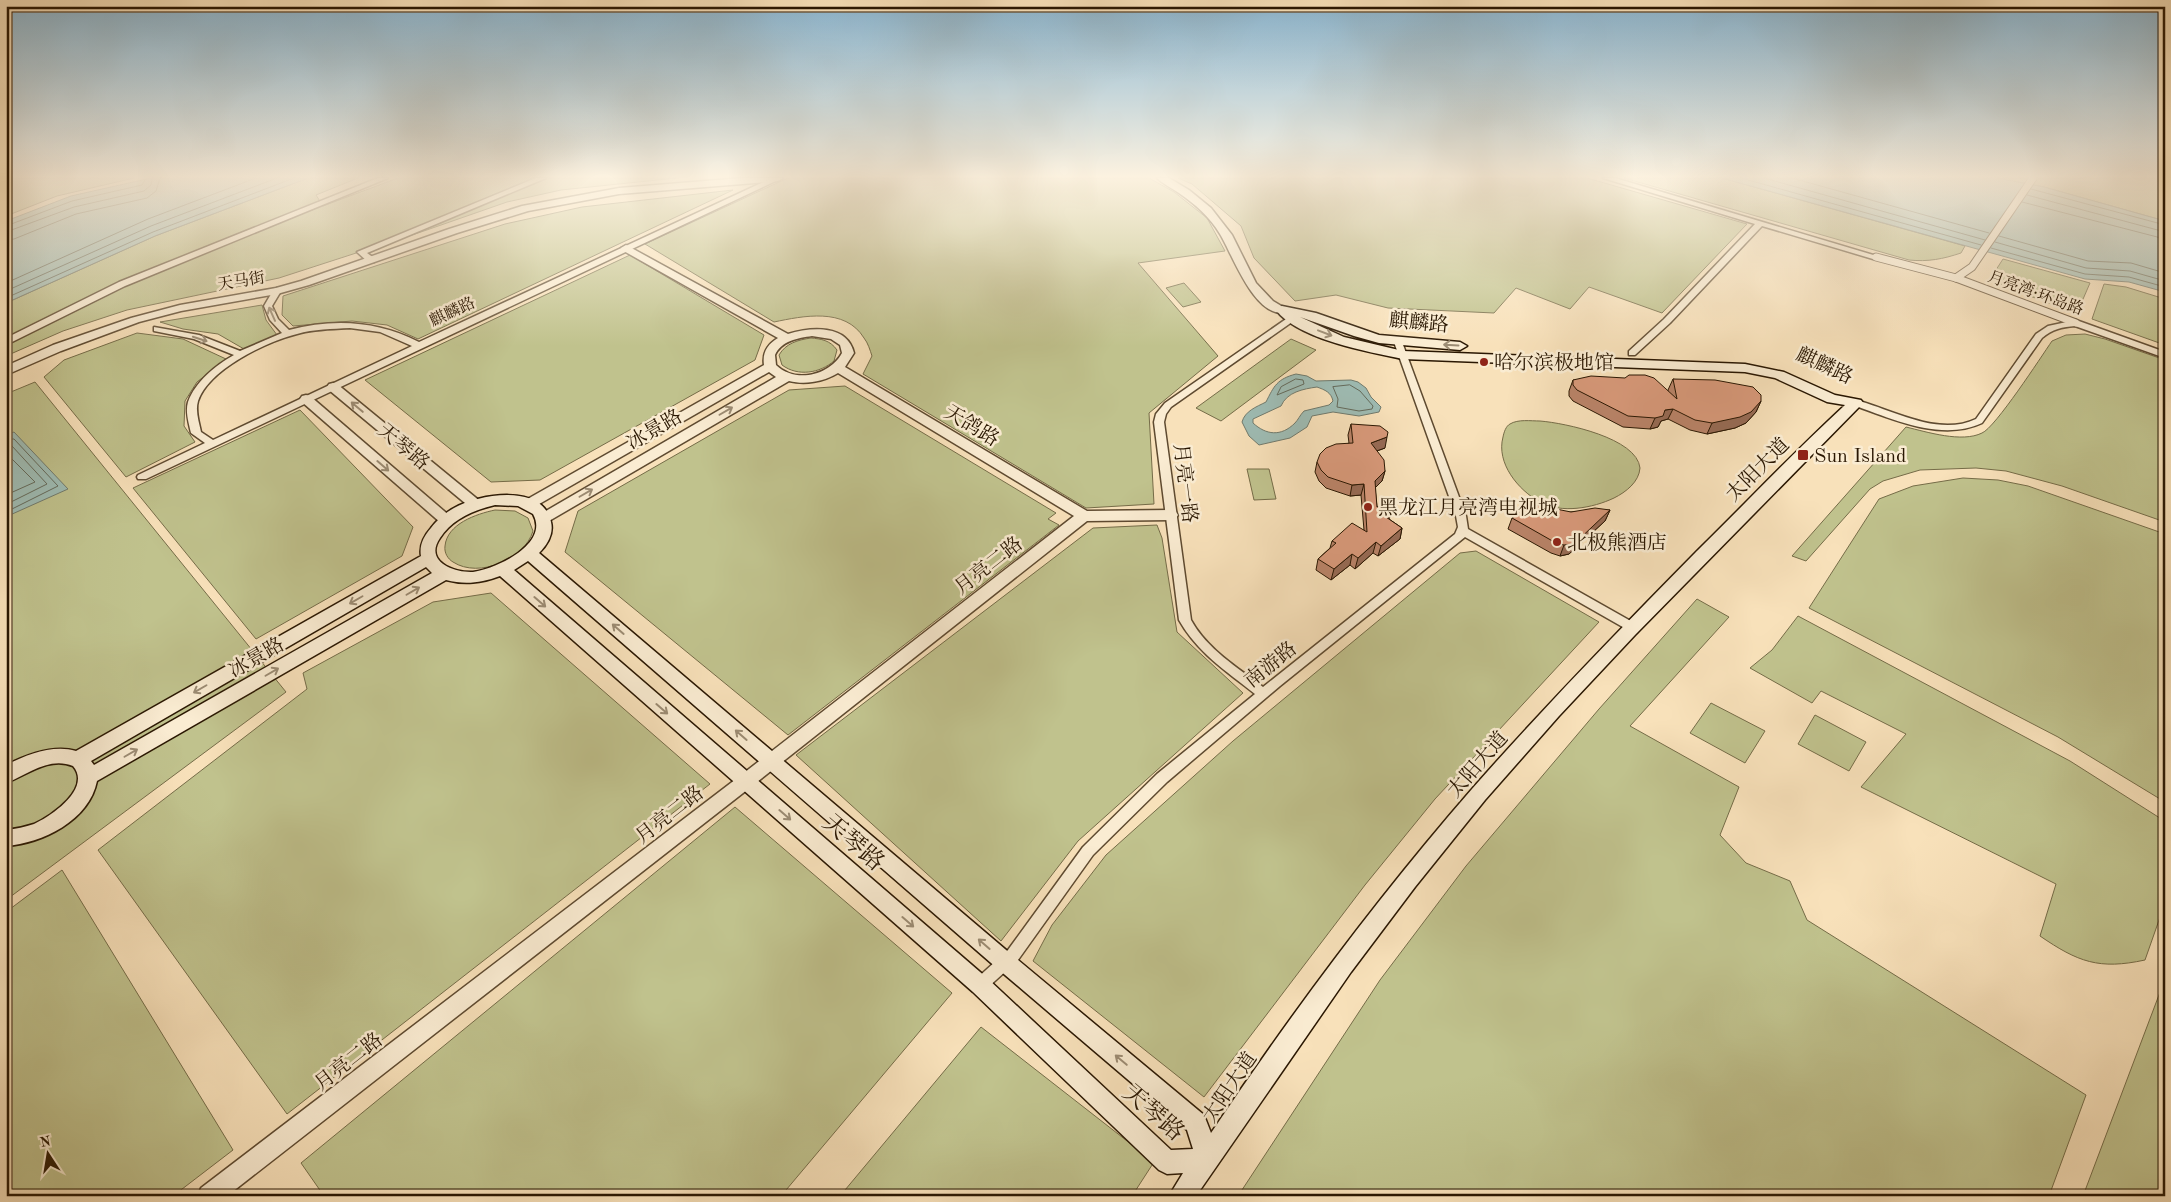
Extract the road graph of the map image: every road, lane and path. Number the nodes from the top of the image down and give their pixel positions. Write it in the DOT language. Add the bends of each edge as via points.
graph roads {
  1 [pos="243,234"];
  2 [pos="405,234"];
  3 [pos="444,234"];
  4 [pos="656,234"];
  5 [pos="1226,234"];
  6 [pos="1749,234"];
  7 [pos="1798,234"];
  8 [pos="1995,234"];
  9 [pos="626,248"];
  10 [pos="1876,257"];
  11 [pos="371,260"];
  12 [pos="1956,278"];
  13 [pos="277,291"];
  14 [pos="1291,314"];
  15 [pos="2076,323"];
  16 [pos="157,329"];
  17 [pos="288,334"];
  18 [pos="787,338"];
  19 [pos="6,342"];
  20 [pos="420,346"];
  21 [pos="1400,348"];
  22 [pos="1632,353"];
  23 [pos="241,355"];
  24 [pos="2165,355"];
  25 [pos="770,366"];
  26 [pos="839,368"];
  27 [pos="6,371"];
  28 [pos="786,377"];
  29 [pos="333,387"];
  30 [pos="306,399"];
  31 [pos="1856,403"];
  32 [pos="212,444"];
  33 [pos="142,476"];
  34 [pos="529,504"];
  35 [pos="476,505"];
  36 [pos="1171,515"];
  37 [pos="1084,516"];
  38 [pos="544,518"];
  39 [pos="446,520"];
  40 [pos="1462,530"];
  41 [pos="530,554"];
  42 [pos="429,558"];
  43 [pos="503,570"];
  44 [pos="445,573"];
  45 [pos="1632,627"];
  46 [pos="1263,694"];
  47 [pos="78,760"];
  48 [pos="772,761"];
  49 [pos="6,775"];
  50 [pos="88,777"];
  51 [pos="746,782"];
  52 [pos="6,838"];
  53 [pos="1005,962"];
  54 [pos="980,985"];
  55 [pos="1208,1160"];
  56 [pos="209,1196"];
  57 [pos="1181,1196"];
  1 -- 19 [label="street" via="122,284"];
  2 -- 11 [label="street" via="361,252"];
  3 -- 11 [label="street, 天马街"];
  4 -- 9 [label="street, 麒麟路"];
  5 -- 14 [label="street, 麒麟路" via="1248,281 1264,298"];
  6 -- 22 [label="street"];
  7 -- 10 [label="street, 月亮湾·环岛路"];
  8 -- 12 [label="street" via="1972,267"];
  9 -- 18 [label="street"];
  9 -- 20 [label="street, 麒麟路"];
  10 -- 12 [label="street, 月亮湾·环岛路"];
  11 -- 13 [label="street, 天马街"];
  12 -- 15 [label="street, 月亮湾·环岛路"];
  17 -- 13 [label="street, one-way" via="274,320 268,306"];
  13 -- 27 [label="street, 天马街" via="222,299 135,320 56,348"];
  14 -- 21 [label="main road, 麒麟路" via="1337,338 1377,350"];
  14 -- 36 [label="street, 月亮一路" via="1168,405 1161,414 1159,422"];
  15 -- 24 [label="street, 月亮湾·环岛路"];
  15 -- 31 [label="street" via="2055,327 2039,336 1979,421 1967,428 1933,425"];
  16 -- 23 [label="street, one-way" via="196,337"];
  17 -- 20 [label="street" via="361,326 400,336"];
  17 -- 23 [label="street"];
  18 -- 25 [label="street" via="771,351"];
  18 -- 26 [label="street" via="824,332 843,340 849,354"];
  20 -- 29 [label="street, 麒麟路"];
  22 -- 21 [label="main road, 麒麟路, one-way"];
  21 -- 31 [label="main road, 麒麟路" via="1756,369 1786,378 1832,399"];
  21 -- 40 [label="street" via="1461,516"];
  22 -- 31 [label="main road, 麒麟路" via="1763,360 1841,390"];
  23 -- 32 [label="street" via="219,369 204,384 193,403 196,433"];
  25 -- 28 [label="street"];
  25 -- 34 [label="street, 冰景路"];
  26 -- 28 [label="street" via="819,377"];
  26 -- 37 [label="street, 天鸽路"];
  38 -- 28 [label="street, 冰景路, one-way"];
  29 -- 30 [label="street, 麒麟路"];
  35 -- 29 [label="street, 天琴路, one-way"];
  30 -- 32 [label="street, 麒麟路"];
  30 -- 39 [label="street, 天琴路, one-way"];
  31 -- 45 [label="main road, 太阳大道"];
  32 -- 33 [label="street, 麒麟路"];
  34 -- 35 [label="main road" via="504,500"];
  34 -- 38 [label="main road"];
  35 -- 39 [label="main road"];
  36 -- 37 [label="street"];
  36 -- 46 [label="street, 月亮一路" via="1183,609 1190,631"];
  37 -- 48 [label="street, 月亮二路"];
  38 -- 41 [label="main road" via="543,535"];
  39 -- 42 [label="main road" via="428,546"];
  40 -- 45 [label="street"];
  40 -- 46 [label="street, 南游路" via="1460,536"];
  41 -- 43 [label="main road"];
  48 -- 41 [label="main road, 天琴路, one-way"];
  42 -- 44 [label="main road"];
  42 -- 47 [label="main road, 冰景路, one-way"];
  43 -- 44 [label="main road" via="482,576 462,577"];
  43 -- 51 [label="main road, 天琴路, one-way"];
  50 -- 44 [label="main road, 冰景路, one-way"];
  45 -- 55 [label="main road, 太阳大道" via="1544,721 1408,880 1297,1029"];
  46 -- 53 [label="street, 南游路" via="1162,778 1088,851"];
  47 -- 49 [label="main road" via="64,756 48,758 14,769"];
  47 -- 50 [label="main road" via="86,767"];
  48 -- 51 [label="street, 月亮二路"];
  53 -- 48 [label="main road, 天琴路, one-way"];
  50 -- 52 [label="main road" via="76,802 50,825"];
  51 -- 54 [label="main road, 天琴路, one-way"];
  51 -- 56 [label="street, 月亮二路"];
  53 -- 54 [label="street, 南游路"];
  55 -- 53 [label="main road, 天琴路, one-way" via="1196,1123"];
  54 -- 55 [label="main road, 天琴路" via="1166,1162"];
  55 -- 57 [label="main road, 太阳大道"];
}
